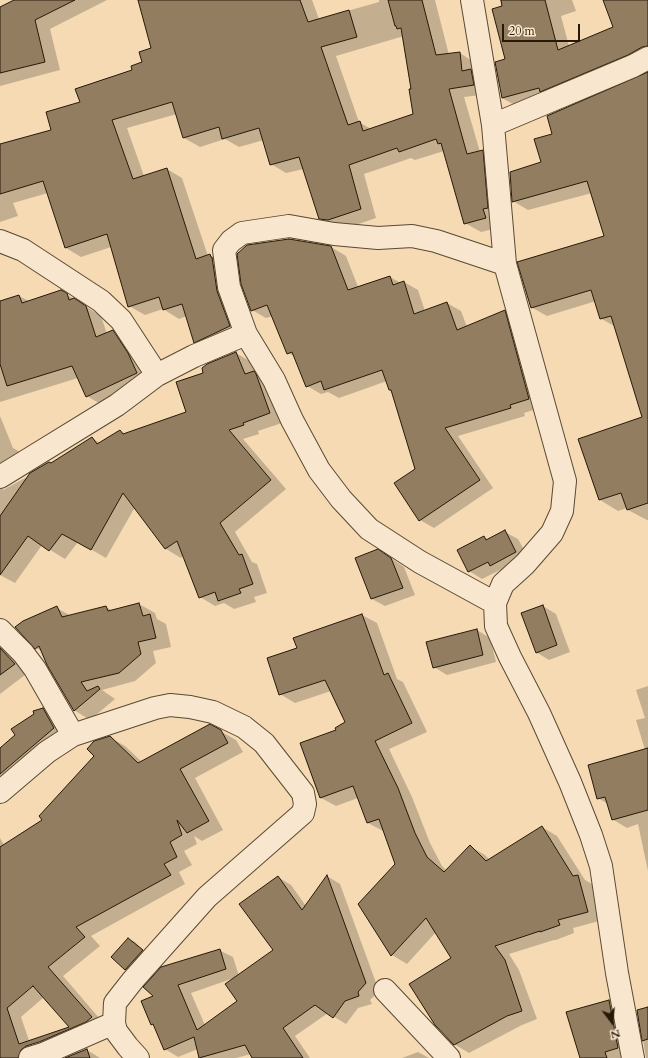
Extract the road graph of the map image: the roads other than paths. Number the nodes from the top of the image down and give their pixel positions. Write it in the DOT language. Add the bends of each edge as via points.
graph roads {
  1 [pos="472,0"];
  2 [pos="648,58"];
  3 [pos="493,125"];
  4 [pos="0,241"];
  5 [pos="505,264"];
  6 [pos="246,334"];
  7 [pos="157,375"];
  8 [pos="0,477"];
  9 [pos="495,602"];
  10 [pos="0,630"];
  11 [pos="73,736"];
  12 [pos="0,792"];
  13 [pos="385,990"];
  14 [pos="114,1023"];
  15 [pos="30,1058"];
  16 [pos="138,1058"];
  17 [pos="448,1058"];
  18 [pos="633,1058"];
  1 -- 3 [label="street"];
  2 -- 3 [label="street"];
  3 -- 5 [label="street"];
  4 -- 7 [label="street" via="23,250 101,300 121,320"];
  5 -- 6 [label="street" via="436,241 412,236 378,238 289,226 242,233 224,250 229,287"];
  5 -- 9 [label="street" via="565,481 562,511 552,533 525,564 503,584"];
  6 -- 7 [label="street"];
  6 -- 9 [label="street" via="274,380 319,470 341,500 369,529 420,562"];
  7 -- 8 [label="street" via="117,405"];
  9 -- 18 [label="street" via="496,626 570,782 601,866"];
  10 -- 11 [label="street" via="35,669"];
  11 -- 12 [label="street" via="47,752"];
  11 -- 14 [label="street" via="170,705 213,712 244,727 264,743 303,793 305,804 303,813 207,897 133,980 115,1003"];
  13 -- 17 [label="street"];
  14 -- 15 [label="street"];
  14 -- 16 [label="street" via="116,1031"];
}
